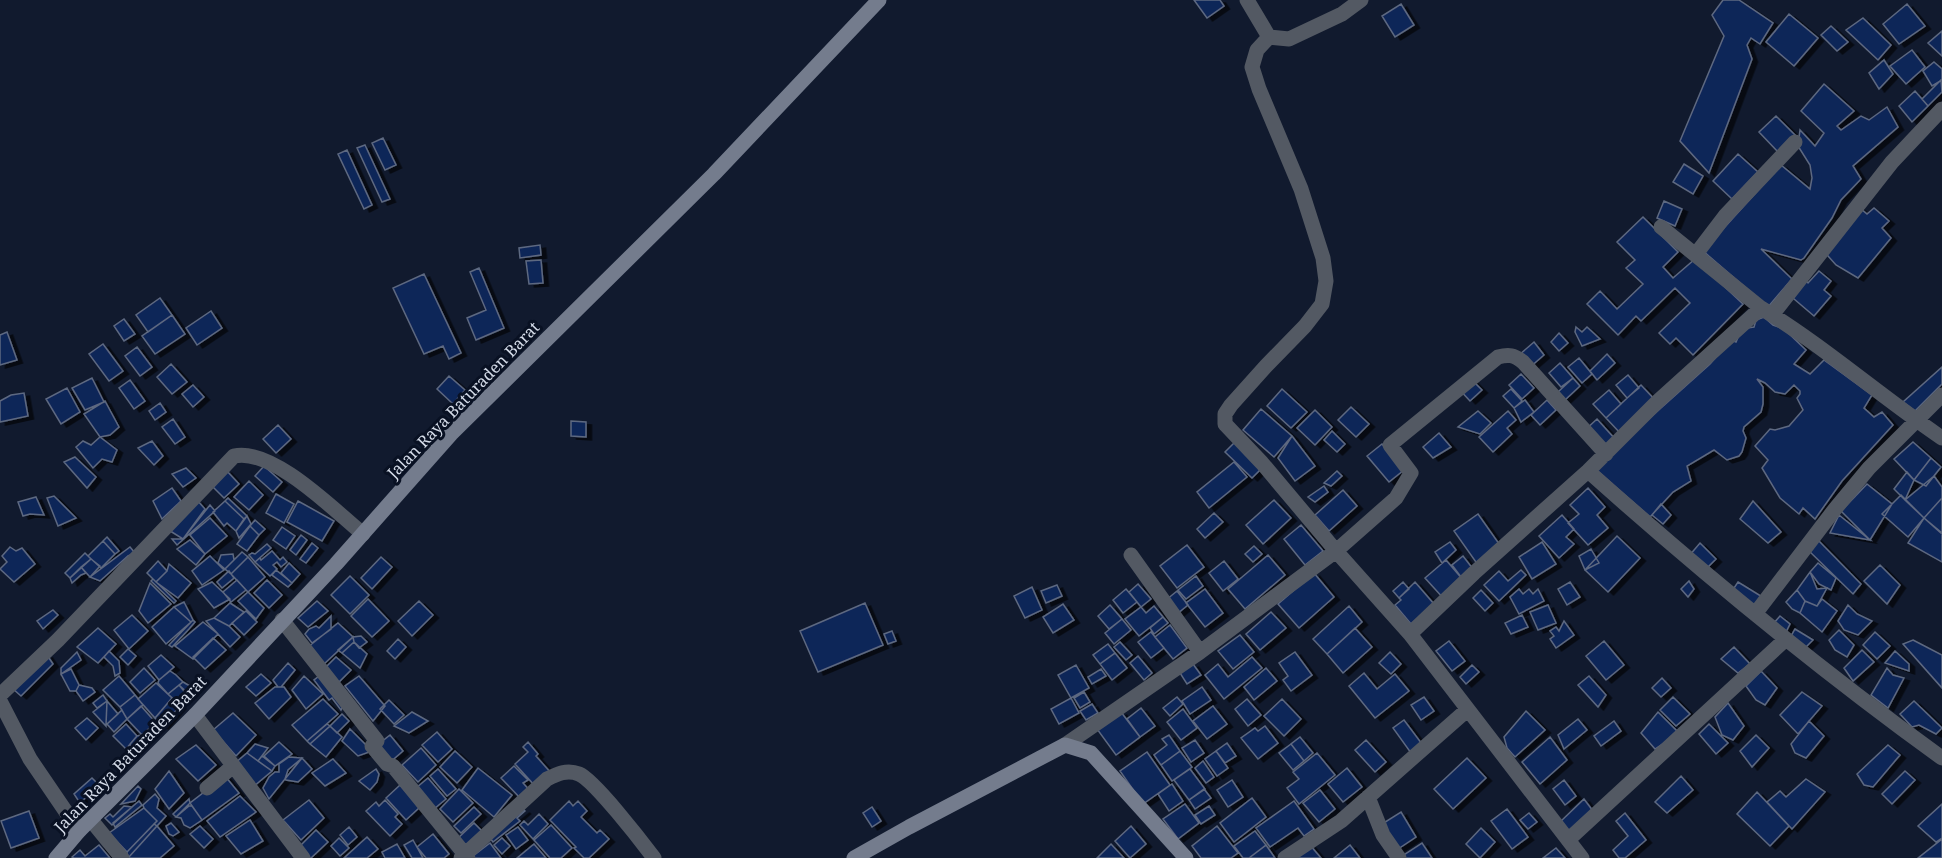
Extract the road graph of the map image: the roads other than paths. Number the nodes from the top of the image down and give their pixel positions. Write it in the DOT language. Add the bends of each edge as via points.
graph roads {
  1 [pos="879,0"];
  2 [pos="1247,0"];
  3 [pos="1362,0"];
  4 [pos="1269,37"];
  5 [pos="1942,109"];
  6 [pos="1795,142"];
  7 [pos="1661,227"];
  8 [pos="1696,255"];
  9 [pos="1766,312"];
  10 [pos="1942,395"];
  11 [pos="1916,421"];
  12 [pos="1942,438"];
  13 [pos="1606,454"];
  14 [pos="1588,471"];
  15 [pos="363,534"];
  16 [pos="1336,551"];
  17 [pos="1131,555"];
  18 [pos="1755,614"];
  19 [pos="282,620"];
  20 [pos="1410,634"];
  21 [pos="1786,639"];
  22 [pos="1200,652"];
  23 [pos="0,695"];
  24 [pos="0,701"];
  25 [pos="1467,710"];
  26 [pos="195,715"];
  27 [pos="1065,745"];
  28 [pos="1942,758"];
  29 [pos="232,767"];
  30 [pos="207,788"];
  31 [pos="1368,797"];
  32 [pos="91,820"];
  33 [pos="79,831"];
  34 [pos="1568,840"];
  35 [pos="465,857"];
  36 [pos="56,858"];
  37 [pos="122,858"];
  38 [pos="303,858"];
  39 [pos="654,858"];
  40 [pos="854,858"];
  41 [pos="1186,858"];
  42 [pos="1285,858"];
  43 [pos="1399,858"];
  44 [pos="1582,858"];
  1 -- 15 [label="street, Jalan Raya Baturaden Barat" via="714,174 451,434"];
  2 -- 4 [label="street"];
  3 -- 4 [label="street" via="1289,39"];
  4 -- 16 [label="street" via="1257,50 1252,67 1301,189 1323,258 1326,281 1322,304 1231,405 1224,424"];
  5 -- 9 [label="street" via="1892,162"];
  6 -- 8 [label="street" via="1725,216"];
  7 -- 8 [label="street"];
  8 -- 9 [label="street"];
  9 -- 11 [label="street" via="1821,348"];
  9 -- 13 [label="street" via="1658,402"];
  10 -- 11 [label="street"];
  11 -- 12 [label="street"];
  11 -- 18 [label="street" via="1863,475"];
  13 -- 14 [label="street"];
  13 -- 16 [label="street" via="1523,362 1507,354 1498,357 1390,445 1411,473 1396,498"];
  14 -- 18 [label="street"];
  14 -- 20 [label="street"];
  15 -- 19 [label="street, Jalan Raya Baturaden Barat"];
  15 -- 23 [label="street" via="285,470 250,454 234,456"];
  16 -- 20 [label="street"];
  16 -- 22 [label="street"];
  17 -- 22 [label="street"];
  18 -- 21 [label="street"];
  19 -- 26 [label="street, Jalan Raya Baturaden Barat"];
  19 -- 35 [label="street" via="377,741 372,746 387,764 393,765"];
  20 -- 25 [label="street"];
  21 -- 28 [label="street"];
  21 -- 34 [label="street"];
  22 -- 27 [label="street"];
  24 -- 33 [label="street" via="30,759"];
  25 -- 31 [label="street"];
  25 -- 34 [label="street"];
  26 -- 29 [label="street"];
  26 -- 32 [label="street, Jalan Raya Baturaden Barat"];
  27 -- 40 [label="street"];
  27 -- 41 [label="street" via="1091,753"];
  29 -- 30 [label="street"];
  29 -- 38 [label="street"];
  31 -- 42 [label="street" via="1341,821"];
  31 -- 43 [label="street" via="1383,835"];
  32 -- 33 [label="street, Jalan Raya Baturaden Barat"];
  32 -- 37 [label="street"];
  33 -- 36 [label="street, Jalan Raya Baturaden Barat"];
  34 -- 44 [label="street"];
  35 -- 39 [label="street" via="547,779 564,771 579,774 594,786"];
}
